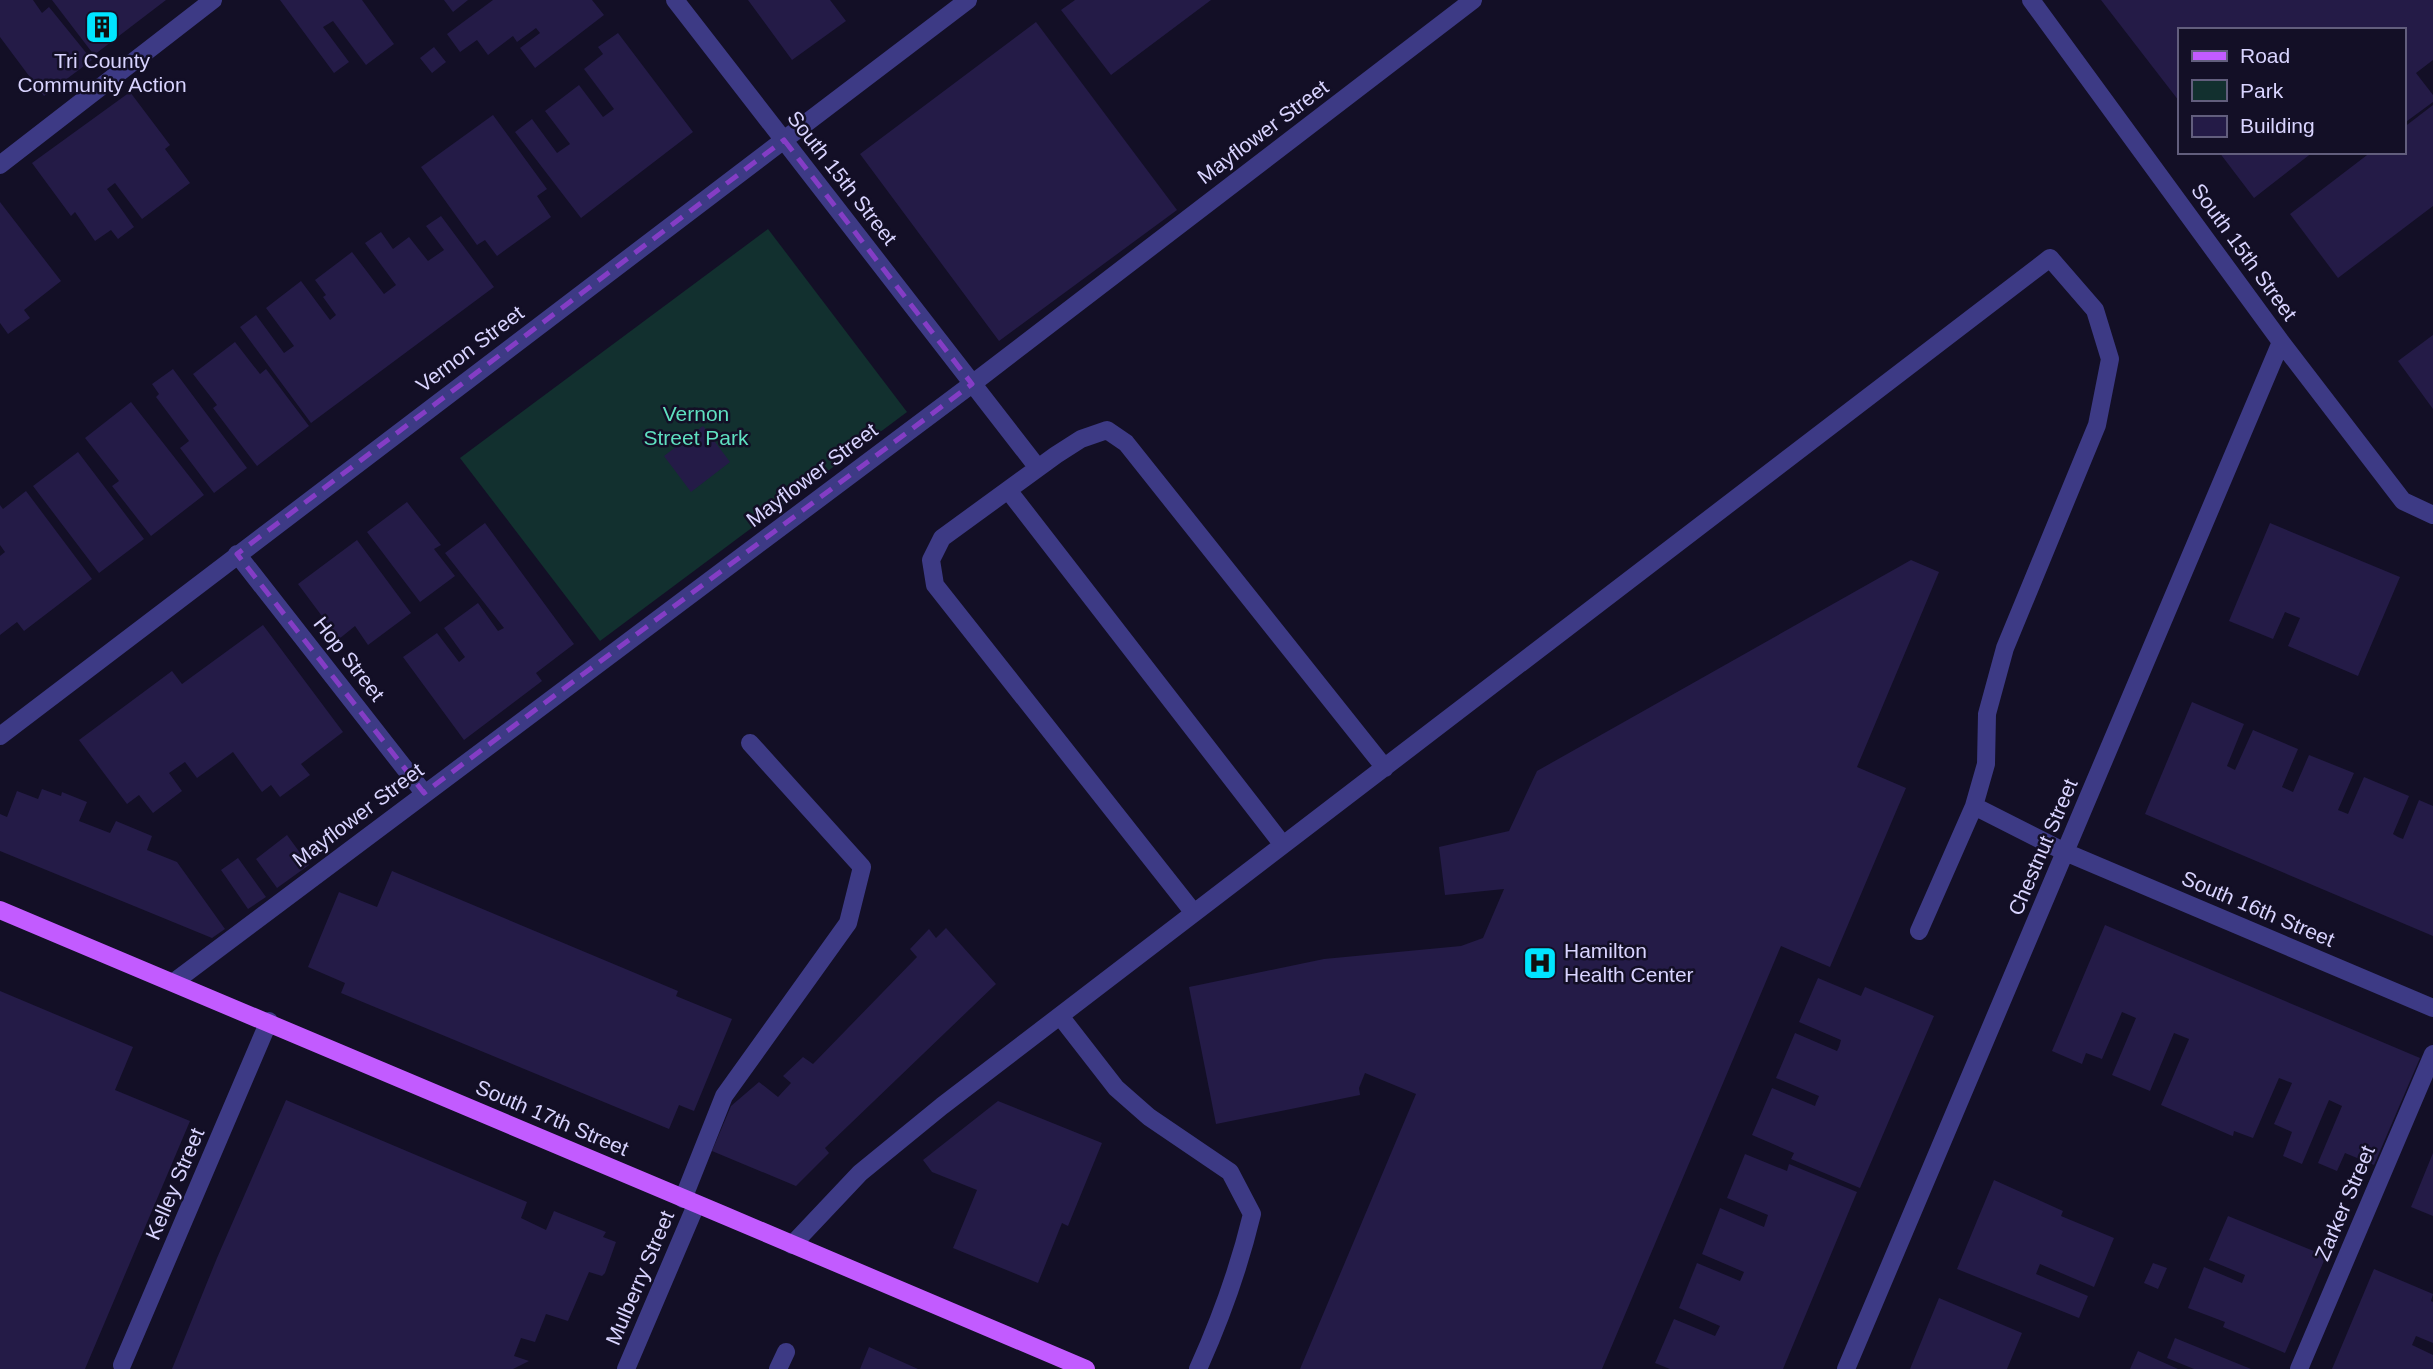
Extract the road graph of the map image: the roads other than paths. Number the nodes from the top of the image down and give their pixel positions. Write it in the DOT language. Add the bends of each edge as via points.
graph roads {
  1 [pos="675,0"];
  2 [pos="968,0"];
  3 [pos="1474,0"];
  4 [pos="2031,0"];
  5 [pos="202,3"];
  6 [pos="784,140"];
  7 [pos="0,165"];
  8 [pos="2281,342"];
  9 [pos="972,384"];
  10 [pos="1038,468"];
  11 [pos="1008,490"];
  12 [pos="2433,515"];
  13 [pos="237,554"];
  14 [pos="0,736"];
  15 [pos="750,744"];
  16 [pos="1385,768"];
  17 [pos="424,793"];
  18 [pos="1974,806"];
  19 [pos="1283,845"];
  20 [pos="2065,852"];
  21 [pos="0,910"];
  22 [pos="1194,913"];
  23 [pos="1919,931"];
  24 [pos="174,982"];
  25 [pos="2433,1008"];
  26 [pos="1060,1016"];
  27 [pos="269,1021"];
  28 [pos="2433,1054"];
  29 [pos="689,1202"];
  30 [pos="792,1245"];
  31 [pos="786,1352"];
  32 [pos="122,1365"];
  33 [pos="626,1369"];
  34 [pos="778,1369"];
  35 [pos="1086,1369"];
  36 [pos="1198,1369"];
  37 [pos="1846,1369"];
  38 [pos="2299,1369"];
  1 -- 6 [label="street, South 15th Street"];
  2 -- 6 [label="street, Vernon Street"];
  3 -- 9 [label="street, Mayflower Street"];
  4 -- 8 [label="street, South 15th Street"];
  5 -- 7 [label="street"];
  6 -- 9 [label="street, South 15th Street"];
  6 -- 13 [label="street, Vernon Street"];
  8 -- 12 [label="street, South 15th Street" via="2403,501"];
  8 -- 20 [label="street, Chestnut Street"];
  9 -- 10 [label="street, South 15th Street"];
  9 -- 17 [label="street, Mayflower Street"];
  10 -- 11 [label="street"];
  10 -- 16 [label="street" via="1081,439 1107,430 1126,443"];
  11 -- 19 [label="street"];
  11 -- 22 [label="street" via="942,538 931,560 934,585"];
  13 -- 14 [label="street, Vernon Street"];
  13 -- 17 [label="street, Hop Street"];
  15 -- 29 [label="street, Mulberry Street" via="862,867 848,923 724,1096"];
  16 -- 18 [label="street" via="2050,258 2095,310 2110,359 2097,425 2005,648 1987,714 1986,764"];
  16 -- 19 [label="street"];
  17 -- 24 [label="street, Mayflower Street"];
  18 -- 20 [label="street, South 16th Street"];
  18 -- 23 [label="street"];
  19 -- 22 [label="street"];
  20 -- 25 [label="street, South 16th Street"];
  20 -- 37 [label="street, Chestnut Street"];
  21 -- 24 [label="main road, South 17th Street"];
  22 -- 26 [label="street"];
  24 -- 27 [label="main road, South 17th Street"];
  26 -- 30 [label="street" via="860,1172"];
  26 -- 36 [label="street" via="1116,1088 1149,1117 1230,1172 1252,1214 1240,1265"];
  27 -- 29 [label="main road, South 17th Street"];
  27 -- 32 [label="street, Kelley Street"];
  28 -- 38 [label="street, Zarker Street"];
  29 -- 30 [label="main road, South 17th Street"];
  29 -- 33 [label="street, Mulberry Street"];
  30 -- 35 [label="main road, South 17th Street"];
  31 -- 34 [label="street"];
}
